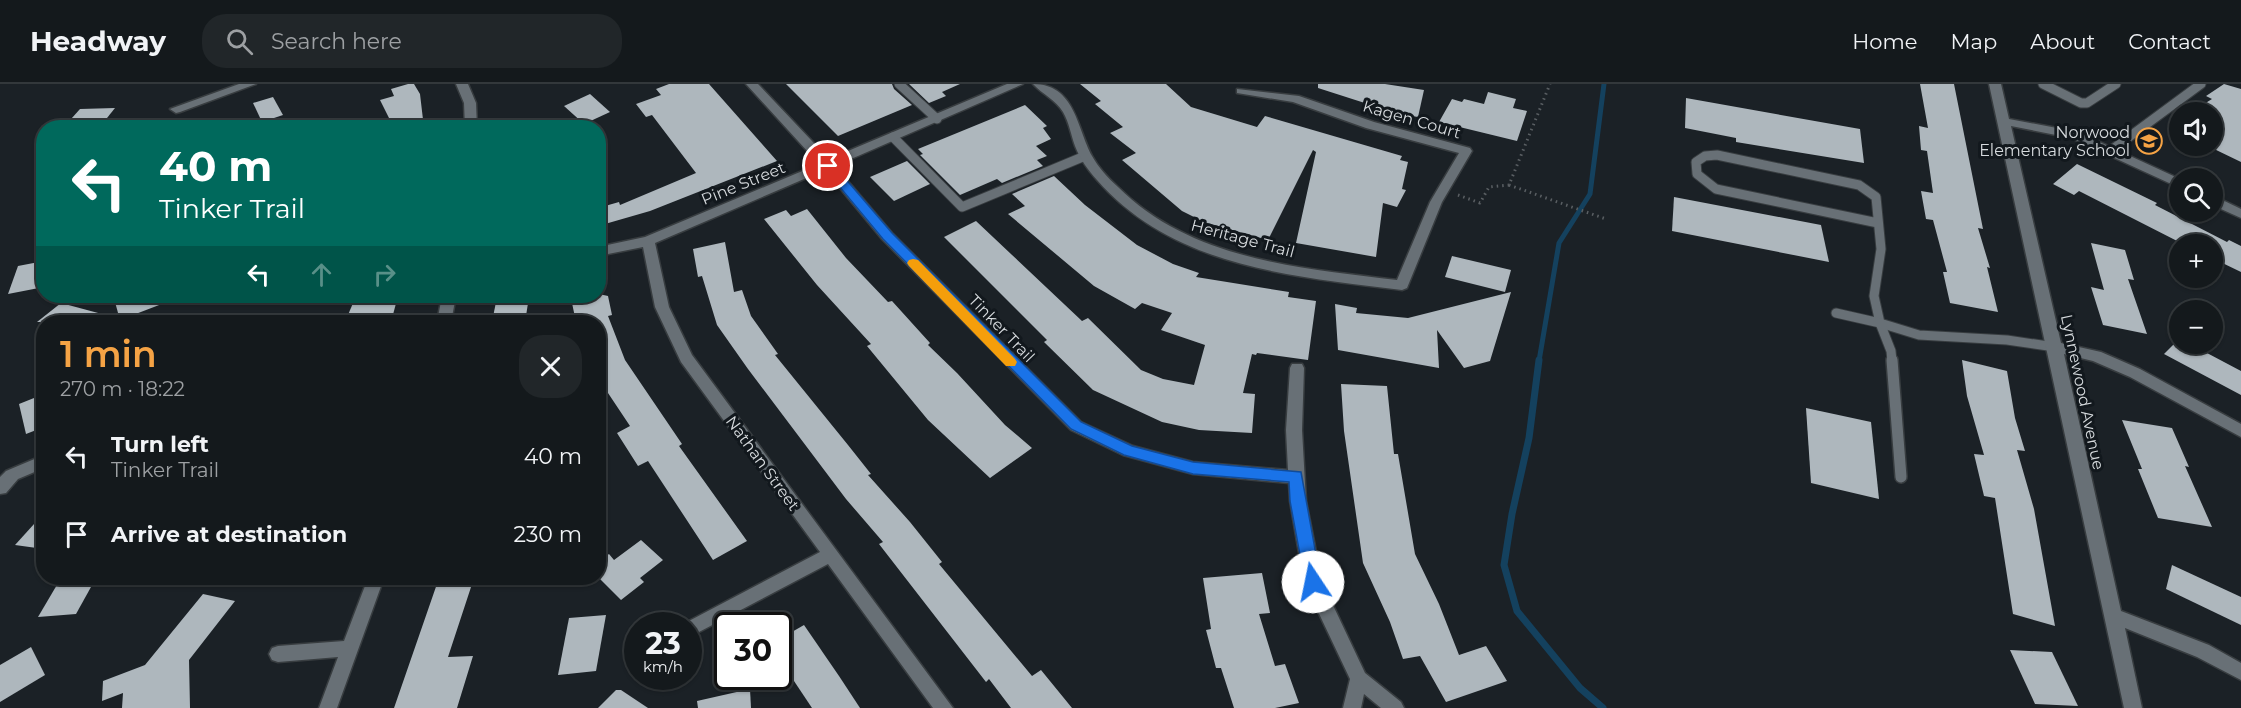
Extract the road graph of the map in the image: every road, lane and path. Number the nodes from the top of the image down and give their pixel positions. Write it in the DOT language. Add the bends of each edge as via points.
graph roads {
  1 [pos="250,84"];
  2 [pos="462,84"];
  3 [pos="752,84"];
  4 [pos="899,84"];
  5 [pos="1017,84"];
  6 [pos="1039,84"];
  7 [pos="1550,84"];
  8 [pos="1995,84"];
  9 [pos="2043,84"];
  10 [pos="2116,84"];
  11 [pos="2200,84"];
  12 [pos="1241,92"];
  13 [pos="176,109"];
  14 [pos="937,119"];
  15 [pos="471,120"];
  16 [pos="2003,121"];
  17 [pos="893,137"];
  18 [pos="2110,151"];
  19 [pos="1085,156"];
  20 [pos="828,166"];
  21 [pos="2169,178"];
  22 [pos="1509,185"];
  23 [pos="1443,190"];
  24 [pos="2223,205"];
  25 [pos="2241,214"];
  26 [pos="1606,219"];
  27 [pos="1878,224"];
  28 [pos="648,241"];
  29 [pos="606,250"];
  30 [pos="1402,285"];
  31 [pos="1836,313"];
  32 [pos="1880,323"];
  33 [pos="2055,347"];
  34 [pos="1297,368"];
  35 [pos="2241,431"];
  36 [pos="36,464"];
  37 [pos="1296,477"];
  38 [pos="1901,477"];
  39 [pos="0,488"];
  40 [pos="830,555"];
  41 [pos="374,585"];
  42 [pos="2113,616"];
  43 [pos="702,622"];
  44 [pos="351,648"];
  45 [pos="278,654"];
  46 [pos="2241,672"];
  47 [pos="1359,679"];
  48 [pos="328,708"];
  49 [pos="944,708"];
  50 [pos="1352,708"];
  51 [pos="1395,708"];
  52 [pos="2133,708"];
  1 -- 13 [label="street"];
  2 -- 15 [label="street" via="470,103"];
  3 -- 20 [label="street, Tinker Trail"];
  4 -- 14 [label="lane"];
  5 -- 14 [label="street, Pine Street"];
  6 -- 19 [label="street, Heritage Trail" via="1068,110"];
  7 -- 22 [label="path"];
  8 -- 16 [label="street, Lynnewood Avenue"];
  9 -- 10 [label="lane" via="2087,103"];
  11 -- 18 [label="lane"];
  12 -- 23 [label="street, Kagen Court" via="1295,99 1370,125 1466,151"];
  14 -- 17 [label="street, Pine Street"];
  16 -- 18 [label="street" via="2073,135"];
  16 -- 33 [label="street, Lynnewood Avenue"];
  17 -- 19 [label="lane" via="962,207"];
  17 -- 20 [label="street, Pine Street"];
  18 -- 21 [label="street"];
  19 -- 30 [label="street, Heritage Trail" via="1114,192 1181,239 1241,258 1303,271"];
  20 -- 28 [label="street, Pine Street"];
  20 -- 37 [label="street, Tinker Trail" via="887,236 1076,426 1129,451 1193,468"];
  22 -- 23 [label="path" via="1489,187 1480,203"];
  22 -- 26 [label="path"];
  23 -- 30 [label="street, Kagen Court"];
  24 -- 25 [label="street"];
  27 -- 27 [label="lane" via="1876,197 1859,184 1717,154 1696,162 1697,174 1716,189"];
  27 -- 32 [label="lane" via="1881,249 1874,296"];
  28 -- 29 [label="street"];
  28 -- 40 [label="street, Nathan Street" via="662,307 686,358"];
  31 -- 32 [label="lane"];
  32 -- 33 [label="lane" via="1920,335"];
  32 -- 38 [label="lane" via="1891,351"];
  33 -- 35 [label="street" via="2096,357 2135,373"];
  33 -- 42 [label="street, Lynnewood Avenue"];
  34 -- 37 [label="street"];
  36 -- 39 [label="street" via="12,475"];
  37 -- 47 [label="street" via="1313,582"];
  40 -- 43 [label="street"];
  40 -- 49 [label="street, Nathan Street"];
  41 -- 44 [label="street"];
  42 -- 46 [label="street" via="2203,651"];
  42 -- 52 [label="street, Lynnewood Avenue"];
  44 -- 45 [label="street"];
  44 -- 48 [label="street"];
  47 -- 50 [label="street"];
  47 -- 51 [label="street"];
}
